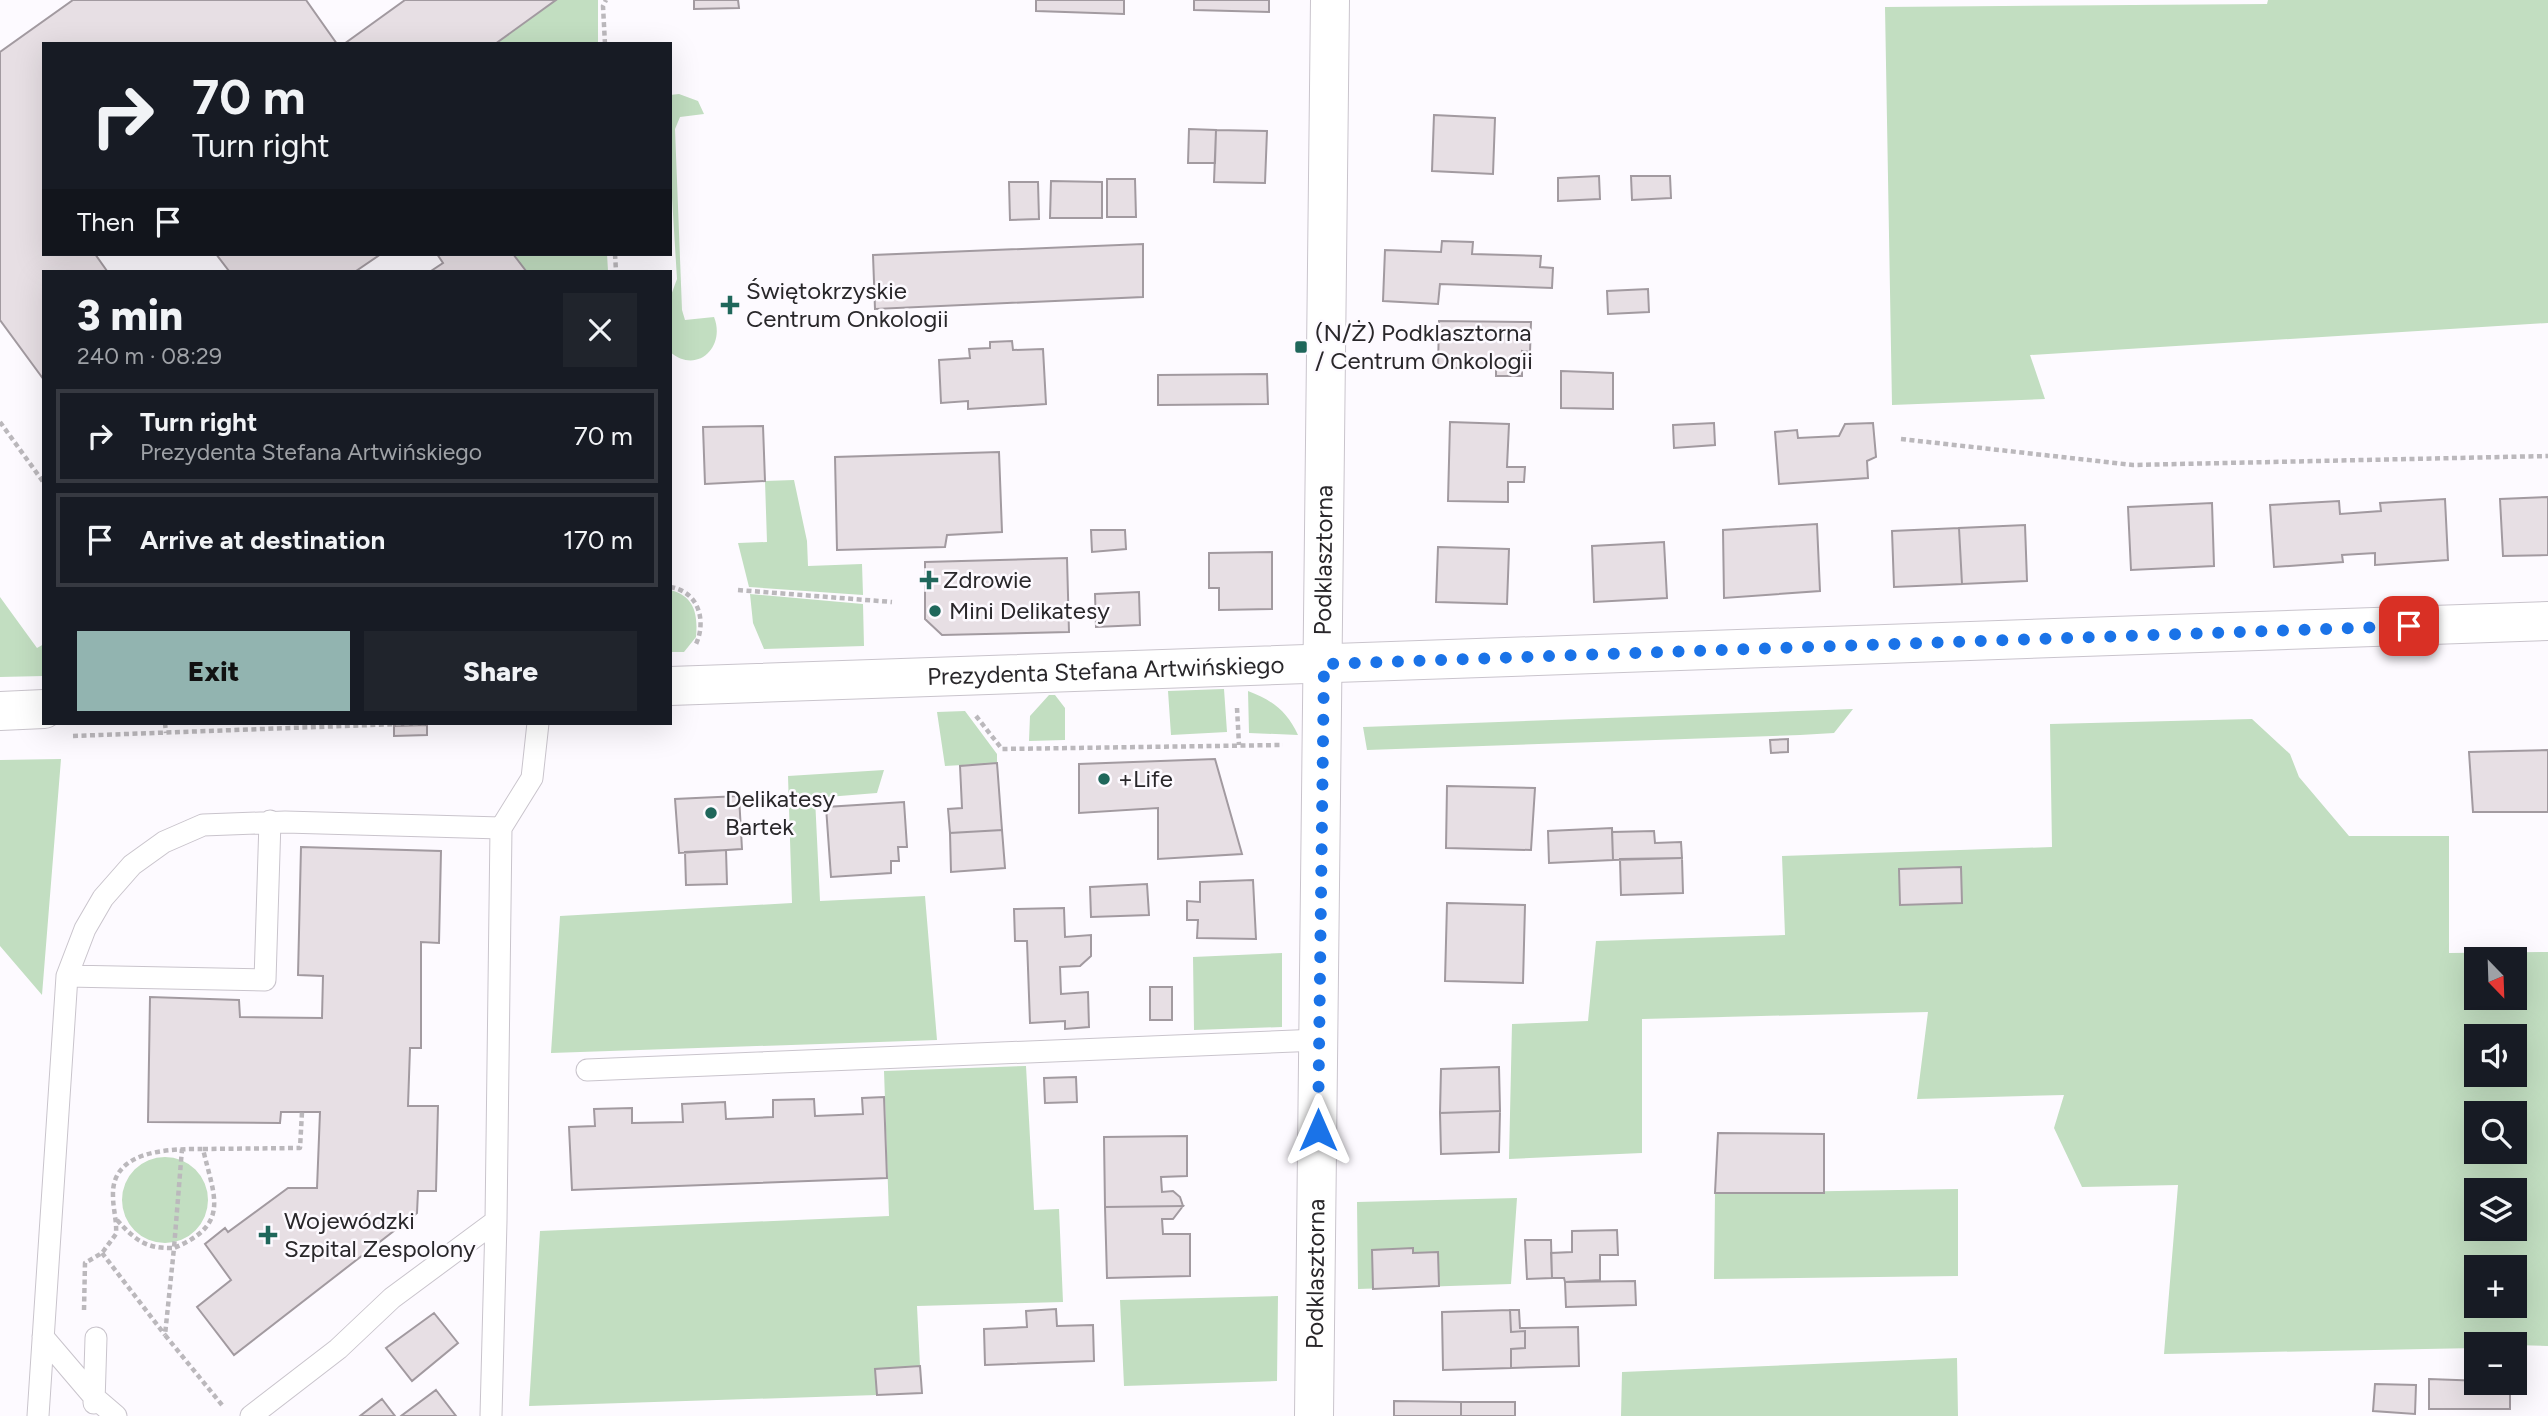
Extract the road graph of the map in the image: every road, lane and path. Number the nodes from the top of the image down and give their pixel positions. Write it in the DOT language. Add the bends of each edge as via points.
graph roads {
  1 [pos="606,0"];
  2 [pos="1330,0"];
  3 [pos="605,42"];
  4 [pos="0,422"];
  5 [pos="1901,439"];
  6 [pos="2548,456"];
  7 [pos="42,480"];
  8 [pos="672,588"];
  9 [pos="738,590"];
  10 [pos="892,602"];
  11 [pos="2548,621"];
  12 [pos="690,652"];
  13 [pos="1324,664"];
  14 [pos="672,686"];
  15 [pos="1236,701"];
  16 [pos="0,711"];
  17 [pos="973,713"];
  18 [pos="42,720"];
  19 [pos="83,725"];
  20 [pos="165,725"];
  21 [pos="373,725"];
  22 [pos="538,725"];
  23 [pos="166,733"];
  24 [pos="1239,745"];
  25 [pos="1296,745"];
  26 [pos="270,821"];
  27 [pos="501,828"];
  28 [pos="67,976"];
  29 [pos="1319,1040"];
  30 [pos="587,1070"];
  31 [pos="302,1112"];
  32 [pos="182,1149"];
  33 [pos="203,1149"];
  34 [pos="117,1220"];
  35 [pos="496,1221"];
  36 [pos="174,1248"];
  37 [pos="102,1253"];
  38 [pos="165,1335"];
  39 [pos="43,1337"];
  40 [pos="96,1338"];
  41 [pos="221,1403"];
  42 [pos="94,1407"];
  43 [pos="38,1416"];
  44 [pos="116,1416"];
  45 [pos="251,1416"];
  46 [pos="491,1416"];
  47 [pos="1314,1416"];
  1 -- 3 [label="path"];
  2 -- 13 [label="street, Podklasztorna"];
  4 -- 7 [label="path"];
  5 -- 6 [label="path" via="2133,465"];
  8 -- 12 [label="path" via="685,592 700,612 699,638"];
  9 -- 10 [label="path"];
  11 -- 13 [label="street, Prezydenta Stefana Artwińskiego"];
  13 -- 14 [label="street, Prezydenta Stefana Artwińskiego"];
  13 -- 29 [label="street, Podklasztorna"];
  15 -- 24 [label="path"];
  16 -- 18 [label="street"];
  17 -- 24 [label="path" via="1002,749"];
  19 -- 23 [label="path"];
  20 -- 23 [label="path"];
  21 -- 23 [label="path"];
  22 -- 27 [label="lane" via="532,778"];
  24 -- 25 [label="path"];
  26 -- 27 [label="lane"];
  26 -- 28 [label="lane" via="203,825 164,842 132,865 103,898"];
  26 -- 28 [label="lane" via="265,979"];
  27 -- 35 [label="lane"];
  28 -- 39 [label="lane"];
  29 -- 30 [label="lane"];
  29 -- 47 [label="street, Podklasztorna"];
  31 -- 33 [label="path" via="300,1149"];
  32 -- 33 [label="path"];
  32 -- 34 [label="path" via="156,1149 130,1161 112,1194"];
  32 -- 36 [label="path"];
  33 -- 36 [label="path" via="215,1205 204,1232"];
  34 -- 36 [label="path" via="143,1244"];
  34 -- 37 [label="path" via="116,1234"];
  35 -- 45 [label="lane" via="392,1298 338,1349"];
  35 -- 46 [label="lane"];
  36 -- 38 [label="path"];
  37 -- 38 [label="path"];
  37 -- 40 [label="path" via="85,1263 83,1338"];
  38 -- 41 [label="path"];
  39 -- 42 [label="lane"];
  39 -- 43 [label="lane"];
  40 -- 42 [label="lane"];
  42 -- 44 [label="lane"];
}
